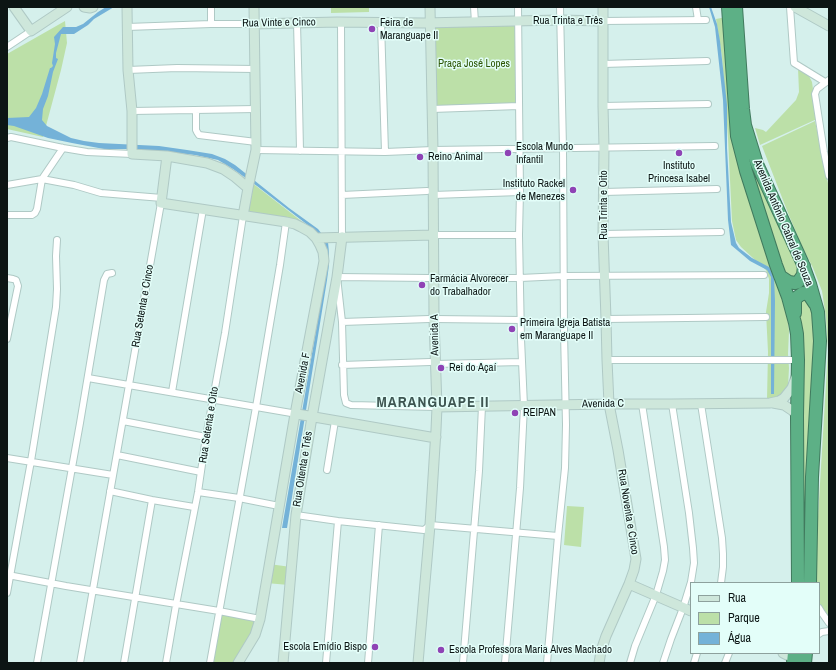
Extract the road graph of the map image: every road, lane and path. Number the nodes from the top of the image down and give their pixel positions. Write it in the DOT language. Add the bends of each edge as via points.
graph roads {
  1 [pos="14,7"];
  2 [pos="68,7"];
  3 [pos="128,7"];
  4 [pos="210,7"];
  5 [pos="254,7"];
  6 [pos="425,7"];
  7 [pos="430,7"];
  8 [pos="474,7"];
  9 [pos="518,7"];
  10 [pos="560,7"];
  11 [pos="603,7"];
  12 [pos="696,7"];
  13 [pos="728,7"];
  14 [pos="790,7"];
  15 [pos="800,8"];
  16 [pos="739,10"];
  17 [pos="560,20"];
  18 [pos="698,20"];
  19 [pos="706,20"];
  20 [pos="519,21"];
  21 [pos="603,21"];
  22 [pos="341,22"];
  23 [pos="474,22"];
  24 [pos="297,23"];
  25 [pos="381,23"];
  26 [pos="427,23"];
  27 [pos="211,24"];
  28 [pos="254,24"];
  29 [pos="829,26"];
  30 [pos="128,27"];
  31 [pos="31,31"];
  32 [pos="7,47"];
  33 [pos="707,61"];
  34 [pos="603,64"];
  35 [pos="255,69"];
  36 [pos="128,70"];
  37 [pos="827,81"];
  38 [pos="708,104"];
  39 [pos="519,106"];
  40 [pos="603,106"];
  41 [pos="256,109"];
  42 [pos="432,109"];
  43 [pos="196,110"];
  44 [pos="132,111"];
  45 [pos="7,138"];
  46 [pos="256,146"];
  47 [pos="715,146"];
  48 [pos="63,148"];
  49 [pos="563,148"];
  50 [pos="604,148"];
  51 [pos="519,149"];
  52 [pos="132,150"];
  53 [pos="430,150"];
  54 [pos="300,151"];
  55 [pos="342,151"];
  56 [pos="385,152"];
  57 [pos="167,156"];
  58 [pos="829,176"];
  59 [pos="42,179"];
  60 [pos="7,185"];
  61 [pos="248,187"];
  62 [pos="717,189"];
  63 [pos="520,192"];
  64 [pos="604,192"];
  65 [pos="430,193"];
  66 [pos="342,195"];
  67 [pos="162,200"];
  68 [pos="203,209"];
  69 [pos="7,215"];
  70 [pos="243,216"];
  71 [pos="286,222"];
  72 [pos="722,232"];
  73 [pos="603,234"];
  74 [pos="431,235"];
  75 [pos="519,235"];
  76 [pos="342,237"];
  77 [pos="318,238"];
  78 [pos="57,240"];
  79 [pos="804,266"];
  80 [pos="112,273"];
  81 [pos="764,275"];
  82 [pos="563,276"];
  83 [pos="605,276"];
  84 [pos="780,276"];
  85 [pos="337,277"];
  86 [pos="10,278"];
  87 [pos="432,278"];
  88 [pos="520,278"];
  89 [pos="816,305"];
  90 [pos="766,317"];
  91 [pos="432,319"];
  92 [pos="606,319"];
  93 [pos="521,320"];
  94 [pos="342,322"];
  95 [pos="795,323"];
  96 [pos="7,339"];
  97 [pos="607,360"];
  98 [pos="798,360"];
  99 [pos="522,362"];
  100 [pos="433,363"];
  101 [pos="342,365"];
  102 [pos="797,376"];
  103 [pos="88,378"];
  104 [pos="129,385"];
  105 [pos="172,392"];
  106 [pos="213,400"];
  107 [pos="770,403"];
  108 [pos="609,404"];
  109 [pos="642,404"];
  110 [pos="672,404"];
  111 [pos="701,404"];
  112 [pos="565,405"];
  113 [pos="482,406"];
  114 [pos="524,406"];
  115 [pos="256,407"];
  116 [pos="434,407"];
  117 [pos="296,414"];
  118 [pos="310,416"];
  119 [pos="797,416"];
  120 [pos="123,421"];
  121 [pos="334,421"];
  122 [pos="206,437"];
  123 [pos="433,437"];
  124 [pos="117,455"];
  125 [pos="7,458"];
  126 [pos="31,461"];
  127 [pos="72,468"];
  128 [pos="327,470"];
  129 [pos="201,472"];
  130 [pos="113,475"];
  131 [pos="110,491"];
  132 [pos="198,492"];
  133 [pos="239,498"];
  134 [pos="152,500"];
  135 [pos="279,506"];
  136 [pos="194,507"];
  137 [pos="296,515"];
  138 [pos="338,521"];
  139 [pos="379,525"];
  140 [pos="427,527"];
  141 [pos="474,528"];
  142 [pos="517,532"];
  143 [pos="558,536"];
  144 [pos="8,575"];
  145 [pos="691,582"];
  146 [pos="721,582"];
  147 [pos="798,582"];
  148 [pos="810,582"];
  149 [pos="50,583"];
  150 [pos="629,584"];
  151 [pos="690,589"];
  152 [pos="93,591"];
  153 [pos="7,593"];
  154 [pos="656,595"];
  155 [pos="135,598"];
  156 [pos="176,605"];
  157 [pos="687,609"];
  158 [pos="820,610"];
  159 [pos="219,611"];
  160 [pos="260,619"];
  161 [pos="829,623"];
  162 [pos="36,663"];
  163 [pos="80,663"];
  164 [pos="124,663"];
  165 [pos="166,663"];
  166 [pos="210,663"];
  167 [pos="238,663"];
  168 [pos="283,663"];
  169 [pos="326,663"];
  170 [pos="368,663"];
  171 [pos="414,663"];
  172 [pos="418,663"];
  173 [pos="463,663"];
  174 [pos="505,663"];
  175 [pos="547,663"];
  176 [pos="599,663"];
  177 [pos="630,663"];
  178 [pos="663,663"];
  1 -- 31 [label="street"];
  2 -- 31 [label="street"];
  3 -- 30 [label="street"];
  4 -- 27 [label="street"];
  5 -- 28 [label="street, Rua Setenta e Oito"];
  6 -- 26 [label="street, Avenida A"];
  7 -- 26 [label="street, Avenida A"];
  8 -- 23 [label="street"];
  9 -- 20 [label="street"];
  10 -- 17 [label="street"];
  11 -- 21 [label="street, Rua Trinta e Oito"];
  12 -- 18 [label="street"];
  13 -- 84 [label="highway, Avenida Antônio Cabral de Souza" via="737,136"];
  14 -- 37 [label="street" via="794,63"];
  15 -- 29 [label="street"];
  16 -- 79 [label="highway, Avenida Antônio Cabral de Souza" via="745,125 758,164"];
  17 -- 20 [label="street, Rua Trinta e Três"];
  17 -- 21 [label="street, Rua Trinta e Três"];
  17 -- 49 [label="street"];
  18 -- 19 [label="street, Rua Trinta e Três"];
  18 -- 21 [label="street, Rua Trinta e Três"];
  20 -- 23 [label="street, Rua Trinta e Três"];
  20 -- 39 [label="street"];
  21 -- 34 [label="street, Rua Trinta e Oito"];
  22 -- 24 [label="street, Rua Vinte e Cinco"];
  22 -- 25 [label="street, Rua Vinte e Cinco"];
  22 -- 55 [label="street"];
  23 -- 26 [label="street, Rua Trinta e Três"];
  24 -- 28 [label="street, Rua Vinte e Cinco"];
  24 -- 54 [label="street"];
  25 -- 26 [label="street, Rua Vinte e Cinco"];
  25 -- 56 [label="street"];
  26 -- 42 [label="street, Avenida A"];
  26 -- 53 [label="street, Avenida A"];
  27 -- 28 [label="street, Rua Vinte e Cinco"];
  27 -- 30 [label="street, Rua Vinte e Cinco"];
  28 -- 35 [label="street, Rua Setenta e Oito"];
  30 -- 36 [label="street"];
  31 -- 32 [label="street"];
  33 -- 34 [label="street"];
  34 -- 40 [label="street, Rua Trinta e Oito"];
  35 -- 36 [label="street"];
  35 -- 41 [label="street, Rua Setenta e Oito"];
  36 -- 44 [label="street"];
  37 -- 58 [label="street" via="815,94"];
  38 -- 40 [label="street"];
  39 -- 42 [label="street"];
  39 -- 51 [label="street"];
  40 -- 50 [label="street, Rua Trinta e Oito"];
  41 -- 43 [label="street"];
  41 -- 46 [label="street, Rua Setenta e Oito"];
  42 -- 53 [label="street, Avenida A"];
  43 -- 44 [label="street"];
  43 -- 46 [label="street" via="196,132 199,135"];
  44 -- 52 [label="street"];
  45 -- 48 [label="street"];
  46 -- 54 [label="street"];
  46 -- 61 [label="street, Rua Setenta e Oito"];
  47 -- 50 [label="street"];
  48 -- 52 [label="street" via="88,152"];
  48 -- 59 [label="street"];
  49 -- 50 [label="street"];
  49 -- 51 [label="street"];
  49 -- 82 [label="street"];
  50 -- 64 [label="street, Rua Trinta e Oito"];
  51 -- 53 [label="street"];
  51 -- 63 [label="street"];
  52 -- 57 [label="street"];
  53 -- 56 [label="street"];
  53 -- 65 [label="street, Avenida A"];
  54 -- 55 [label="street"];
  55 -- 56 [label="street"];
  55 -- 66 [label="street"];
  57 -- 61 [label="street" via="216,166"];
  57 -- 67 [label="street, Rua Setenta e Cinco"];
  59 -- 60 [label="street"];
  59 -- 67 [label="street" via="105,194"];
  59 -- 69 [label="street" via="35,213"];
  61 -- 70 [label="street, Rua Setenta e Oito"];
  62 -- 64 [label="street"];
  63 -- 65 [label="street"];
  63 -- 75 [label="street"];
  64 -- 73 [label="street, Rua Trinta e Oito"];
  65 -- 66 [label="street"];
  65 -- 74 [label="street, Avenida A"];
  66 -- 76 [label="street"];
  67 -- 68 [label="street"];
  67 -- 104 [label="street, Rua Setenta e Cinco"];
  68 -- 70 [label="street"];
  68 -- 105 [label="street"];
  70 -- 71 [label="street"];
  70 -- 106 [label="street, Rua Setenta e Oito"];
  71 -- 77 [label="street" via="302,227"];
  71 -- 115 [label="street"];
  72 -- 73 [label="street"];
  73 -- 83 [label="street, Rua Trinta e Oito"];
  74 -- 75 [label="street"];
  74 -- 76 [label="street"];
  74 -- 87 [label="street, Avenida A"];
  75 -- 88 [label="street"];
  76 -- 77 [label="street"];
  76 -- 85 [label="street, Rua Oitenta e Três"];
  77 -- 117 [label="street, Avenida F" via="324,261"];
  78 -- 126 [label="street" via="56,307"];
  79 -- 84 [label="highway" via="803,275 798,282 789,282"];
  79 -- 89 [label="highway, Avenida Antônio Cabral de Souza"];
  80 -- 103 [label="street" via="107,274 104,280"];
  81 -- 83 [label="street"];
  82 -- 83 [label="street"];
  82 -- 88 [label="street"];
  82 -- 112 [label="street"];
  83 -- 92 [label="street, Rua Trinta e Oito"];
  84 -- 95 [label="highway, Avenida Antônio Cabral de Souza"];
  85 -- 87 [label="street"];
  85 -- 94 [label="street"];
  85 -- 118 [label="street, Rua Oitenta e Três"];
  86 -- 96 [label="street" via="17,282 18,286"];
  87 -- 88 [label="street"];
  87 -- 91 [label="street, Avenida A"];
  88 -- 93 [label="street"];
  89 -- 95 [label="highway" via="809,295 799,294 795,302"];
  89 -- 148 [label="highway, Avenida Antônio Cabral de Souza" via="820,341 812,477"];
  90 -- 92 [label="street"];
  91 -- 93 [label="street"];
  91 -- 94 [label="street"];
  91 -- 100 [label="street, Avenida A"];
  92 -- 97 [label="street, Rua Trinta e Oito"];
  93 -- 99 [label="street"];
  94 -- 101 [label="street"];
  95 -- 98 [label="highway, Avenida Antônio Cabral de Souza"];
  97 -- 98 [label="street"];
  97 -- 108 [label="street, Rua Trinta e Oito"];
  98 -- 102 [label="highway, Avenida Antônio Cabral de Souza"];
  99 -- 100 [label="street"];
  99 -- 114 [label="street"];
  100 -- 101 [label="street"];
  100 -- 116 [label="street, Avenida A"];
  101 -- 116 [label="street" via="344,395 348,404"];
  102 -- 107 [label="street" via="784,398"];
  102 -- 119 [label="highway, Avenida Antônio Cabral de Souza"];
  103 -- 104 [label="street"];
  103 -- 127 [label="street"];
  104 -- 105 [label="street"];
  104 -- 120 [label="street, Rua Setenta e Cinco"];
  105 -- 106 [label="street"];
  106 -- 115 [label="street"];
  106 -- 122 [label="street, Rua Setenta e Oito"];
  107 -- 111 [label="street, Avenida C"];
  107 -- 119 [label="street" via="784,405"];
  108 -- 109 [label="street, Avenida C"];
  108 -- 112 [label="street, Avenida C"];
  108 -- 150 [label="street, Rua Noventa e Cinco" via="636,559"];
  109 -- 110 [label="street, Avenida C"];
  109 -- 154 [label="street" via="665,560"];
  110 -- 111 [label="street, Avenida C"];
  110 -- 145 [label="street" via="694,548"];
  111 -- 146 [label="street" via="722,538"];
  112 -- 114 [label="street, Avenida C"];
  112 -- 143 [label="street" via="565,468"];
  113 -- 114 [label="street, Avenida C"];
  113 -- 116 [label="street, Avenida C"];
  113 -- 141 [label="street"];
  114 -- 142 [label="street"];
  115 -- 117 [label="street"];
  115 -- 133 [label="street"];
  116 -- 123 [label="street, Avenida A"];
  117 -- 118 [label="street"];
  117 -- 135 [label="street, Avenida F"];
  118 -- 121 [label="street"];
  118 -- 137 [label="street, Rua Oitenta e Três"];
  119 -- 147 [label="highway, Avenida Antônio Cabral de Souza"];
  120 -- 122 [label="street"];
  120 -- 124 [label="street, Rua Setenta e Cinco"];
  121 -- 123 [label="street"];
  121 -- 128 [label="street"];
  122 -- 129 [label="street, Rua Setenta e Oito"];
  123 -- 140 [label="street, Avenida A"];
  124 -- 129 [label="street"];
  124 -- 130 [label="street, Rua Setenta e Cinco"];
  125 -- 126 [label="street"];
  126 -- 127 [label="street"];
  126 -- 144 [label="street"];
  127 -- 130 [label="street"];
  127 -- 149 [label="street"];
  129 -- 132 [label="street, Rua Setenta e Oito"];
  130 -- 131 [label="street, Rua Setenta e Cinco"];
  131 -- 134 [label="street"];
  131 -- 152 [label="street, Rua Setenta e Cinco"];
  132 -- 133 [label="street"];
  132 -- 136 [label="street, Rua Setenta e Oito"];
  133 -- 135 [label="street"];
  133 -- 159 [label="street"];
  134 -- 136 [label="street"];
  134 -- 155 [label="street"];
  135 -- 160 [label="street, Avenida F"];
  136 -- 156 [label="street, Rua Setenta e Oito"];
  137 -- 138 [label="street"];
  137 -- 168 [label="street, Rua Oitenta e Três"];
  138 -- 139 [label="street"];
  138 -- 169 [label="street"];
  139 -- 140 [label="street"];
  139 -- 170 [label="street"];
  140 -- 141 [label="street"];
  140 -- 171 [label="street, Avenida A"];
  140 -- 172 [label="street, Avenida A"];
  141 -- 142 [label="street"];
  141 -- 173 [label="street"];
  142 -- 143 [label="street"];
  142 -- 174 [label="street"];
  143 -- 175 [label="street"];
  144 -- 149 [label="street"];
  144 -- 153 [label="street"];
  149 -- 152 [label="street"];
  149 -- 162 [label="street"];
  150 -- 154 [label="street"];
  150 -- 176 [label="street, Rua Noventa e Cinco" via="606,636"];
  151 -- 157 [label="street"];
  152 -- 155 [label="street"];
  152 -- 163 [label="street, Rua Setenta e Cinco"];
  154 -- 157 [label="street"];
  154 -- 177 [label="street"];
  155 -- 156 [label="street"];
  155 -- 164 [label="street"];
  156 -- 159 [label="street"];
  156 -- 165 [label="street, Rua Setenta e Oito"];
  157 -- 178 [label="street" via="671,640"];
  158 -- 161 [label="street"];
  159 -- 160 [label="street"];
  159 -- 166 [label="street"];
  160 -- 167 [label="street, Avenida F" via="255,635"];
}
